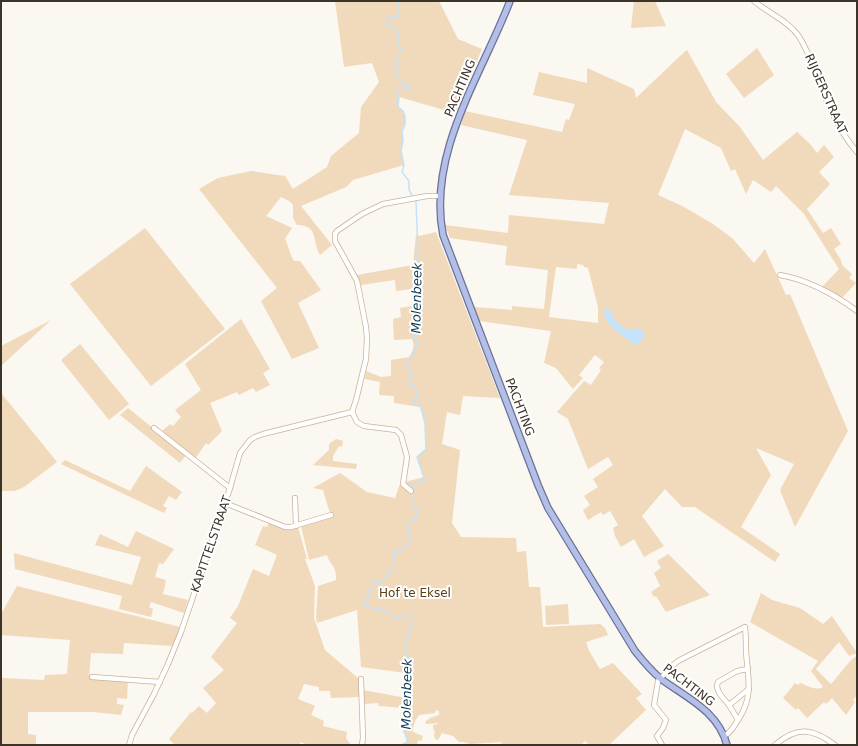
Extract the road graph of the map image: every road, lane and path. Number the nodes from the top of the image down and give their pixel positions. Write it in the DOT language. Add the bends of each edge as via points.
graph roads {
  1 [pos="510,1"];
  2 [pos="754,1"];
  3 [pos="857,152"];
  4 [pos="440,196"];
  5 [pos="780,276"];
  6 [pos="857,311"];
  7 [pos="352,412"];
  8 [pos="154,428"];
  9 [pos="230,488"];
  10 [pos="411,491"];
  11 [pos="295,498"];
  12 [pos="225,503"];
  13 [pos="331,516"];
  14 [pos="296,526"];
  15 [pos="748,669"];
  16 [pos="92,677"];
  17 [pos="660,678"];
  18 [pos="361,679"];
  19 [pos="160,682"];
  20 [pos="749,689"];
  21 [pos="729,706"];
  22 [pos="738,720"];
  23 [pos="724,736"];
  24 [pos="129,745"];
  25 [pos="362,745"];
  26 [pos="662,745"];
  27 [pos="727,745"];
  28 [pos="775,745"];
  29 [pos="835,745"];
  1 -- 4 [label="main road, PACHTING" via="462,107 444,166"];
  2 -- 3 [label="street, RIJGERSTRAAT" via="785,22 797,34 807,51 832,114 846,139"];
  4 -- 7 [label="street" via="383,204 362,214 335,234 336,244 357,281 366,327 366,359"];
  4 -- 17 [label="main road, PACHTING" via="443,234 544,499 635,651"];
  5 -- 6 [label="street" via="821,288"];
  7 -- 9 [label="street, KAPITTELSTRAAT" via="255,437 240,453"];
  7 -- 10 [label="street" via="364,426 399,432 407,457 403,484"];
  8 -- 9 [label="street"];
  9 -- 12 [label="street, KAPITTELSTRAAT"];
  11 -- 14 [label="street"];
  12 -- 14 [label="street" via="285,527"];
  12 -- 19 [label="street, KAPITTELSTRAAT" via="182,632"];
  13 -- 14 [label="street"];
  15 -- 17 [label="street" via="746,627 678,661"];
  15 -- 20 [label="street"];
  15 -- 21 [label="street" via="737,670 716,684"];
  16 -- 19 [label="street"];
  17 -- 23 [label="main road, PACHTING" via="705,709"];
  17 -- 26 [label="street" via="654,705 666,720 657,736"];
  18 -- 25 [label="street"];
  19 -- 24 [label="street, KAPITTELSTRAAT"];
  20 -- 21 [label="street"];
  20 -- 22 [label="street" via="746,706"];
  21 -- 22 [label="street"];
  22 -- 23 [label="street" via="730,733"];
  23 -- 27 [label="main road, PACHTING"];
  28 -- 29 [label="street" via="790,734 805,730 818,734"];
}
